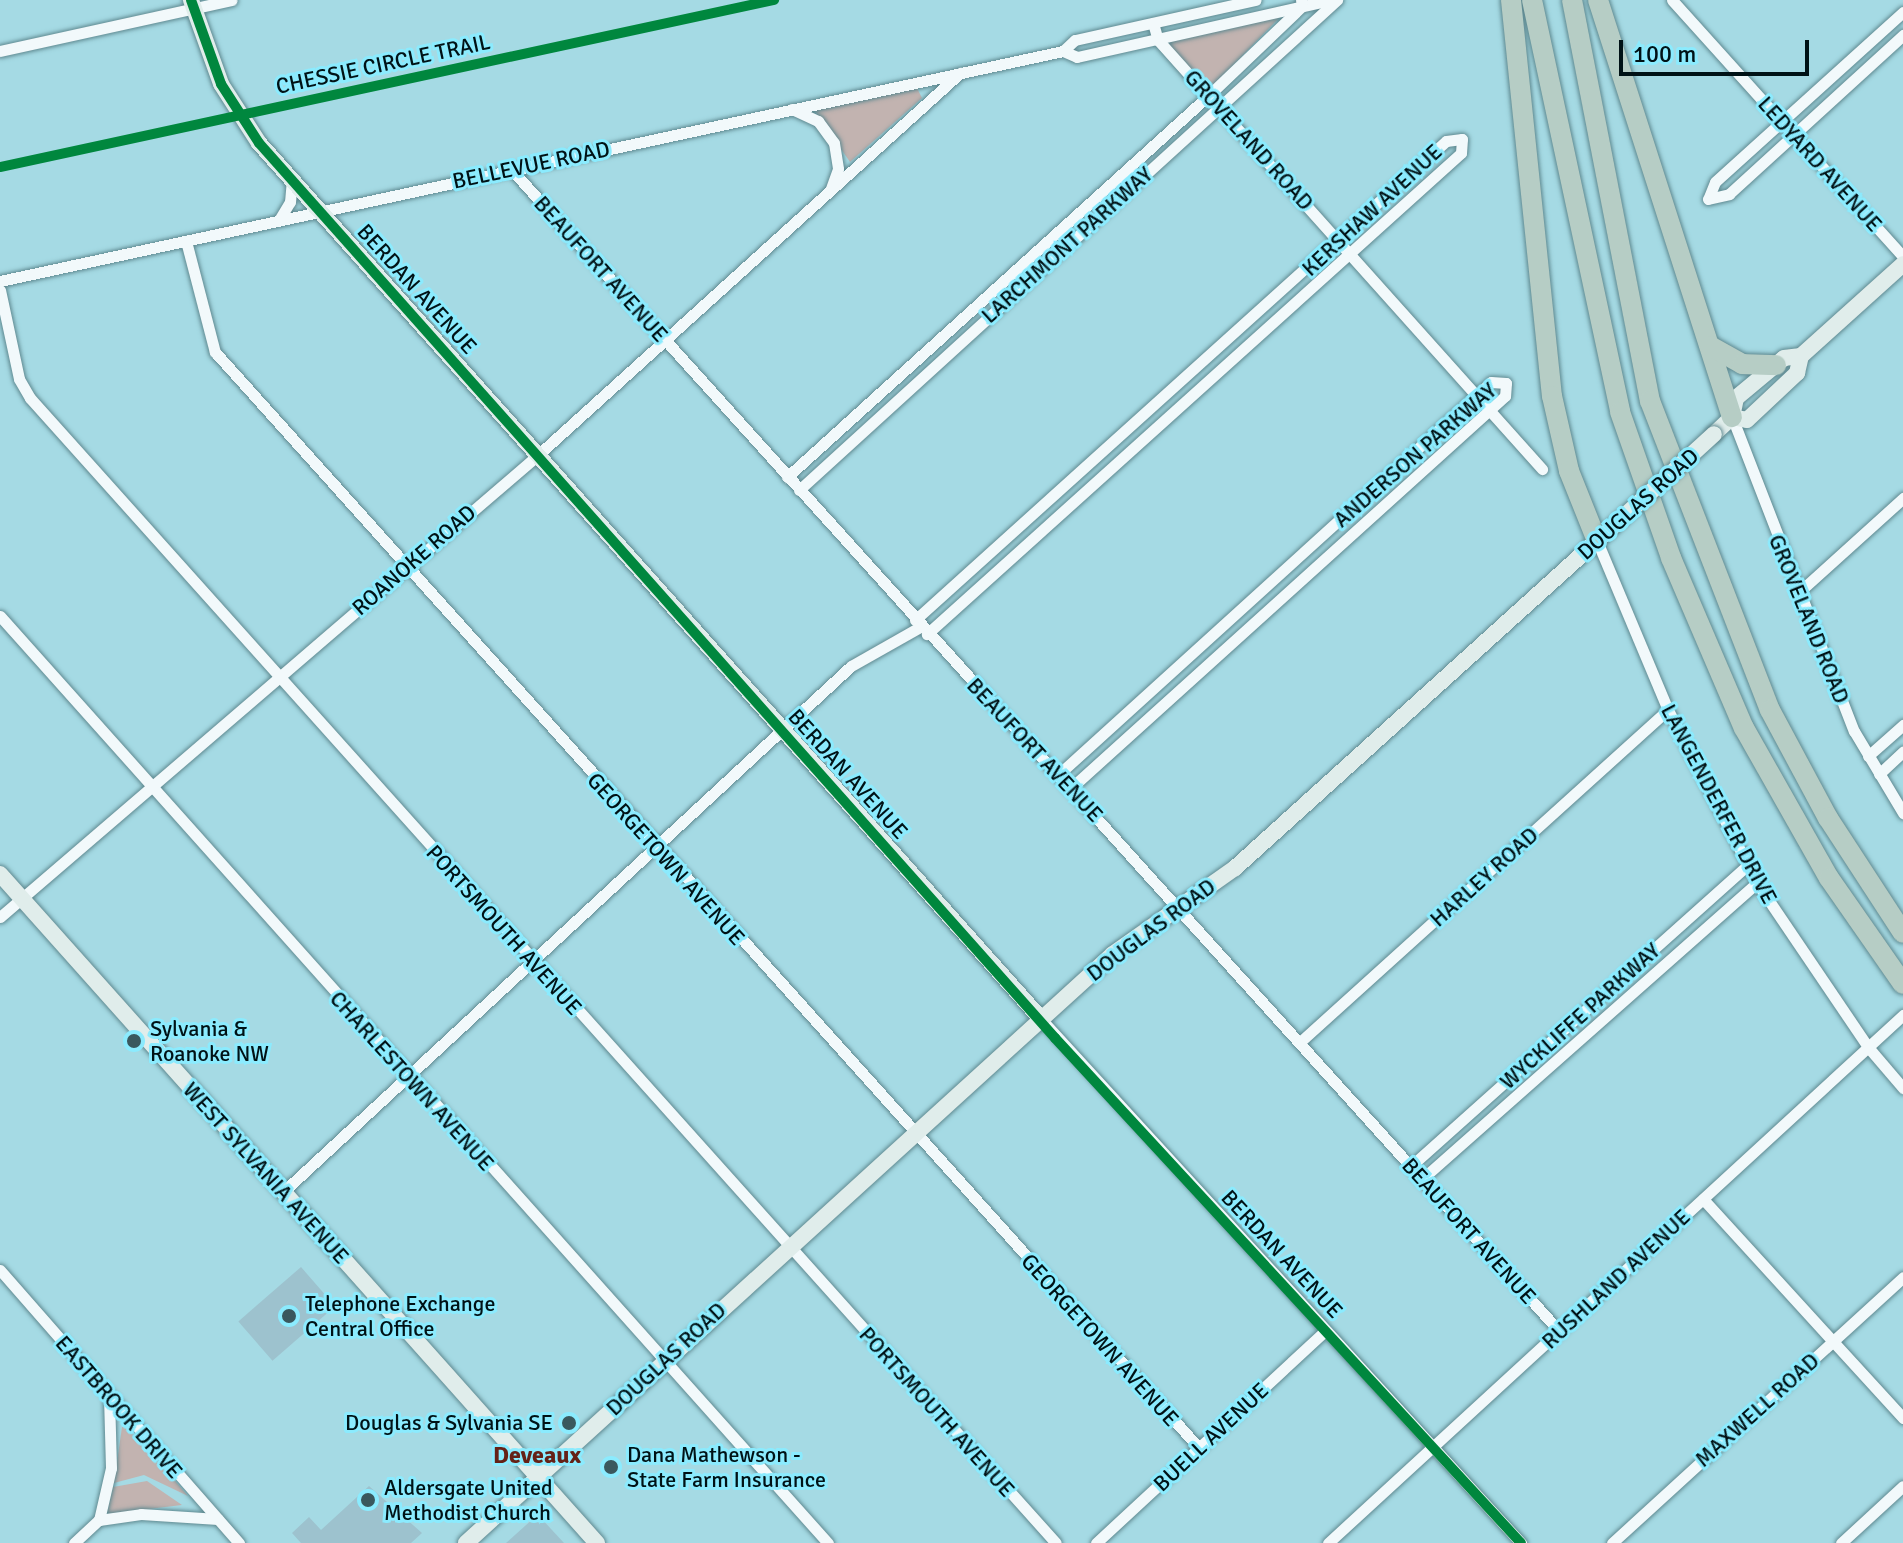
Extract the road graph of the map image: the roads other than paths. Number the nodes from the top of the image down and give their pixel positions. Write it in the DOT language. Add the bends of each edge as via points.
graph roads {
  1 [pos="231,0"];
  2 [pos="1256,0"];
  3 [pos="1329,0"];
  4 [pos="1337,0"];
  5 [pos="1511,0"];
  6 [pos="1532,0"];
  7 [pos="1572,0"];
  8 [pos="1598,0"];
  9 [pos="1672,0"];
  10 [pos="1302,3"];
  11 [pos="192,4"];
  12 [pos="1903,12"];
  13 [pos="1153,23"];
  14 [pos="1903,35"];
  15 [pos="1158,40"];
  16 [pos="0,51"];
  17 [pos="1063,51"];
  18 [pos="961,72"];
  19 [pos="1209,95"];
  20 [pos="1219,106"];
  21 [pos="791,109"];
  22 [pos="1782,122"];
  23 [pos="1794,136"];
  24 [pos="511,169"];
  25 [pos="290,177"];
  26 [pos="824,198"];
  27 [pos="320,211"];
  28 [pos="279,220"];
  29 [pos="186,241"];
  30 [pos="1339,241"];
  31 [pos="1351,254"];
  32 [pos="1903,257"];
  33 [pos="1903,264"];
  34 [pos="0,281"];
  35 [pos="0,290"];
  36 [pos="665,342"];
  37 [pos="1710,346"];
  38 [pos="1801,356"];
  39 [pos="1776,365"];
  40 [pos="1476,396"];
  41 [pos="1489,410"];
  42 [pos="1732,417"];
  43 [pos="539,454"];
  44 [pos="1542,469"];
  45 [pos="787,477"];
  46 [pos="799,490"];
  47 [pos="1903,498"];
  48 [pos="1603,535"];
  49 [pos="406,567"];
  50 [pos="1798,593"];
  51 [pos="0,616"];
  52 [pos="921,627"];
  53 [pos="279,677"];
  54 [pos="1668,710"];
  55 [pos="1903,725"];
  56 [pos="783,730"];
  57 [pos="1903,752"];
  58 [pos="1868,756"];
  59 [pos="1059,774"];
  60 [pos="1879,774"];
  61 [pos="151,787"];
  62 [pos="1071,788"];
  63 [pos="1903,813"];
  64 [pos="656,847"];
  65 [pos="1748,865"];
  66 [pos="0,874"];
  67 [pos="1757,883"];
  68 [pos="22,898"];
  69 [pos="1177,907"];
  70 [pos="0,917"];
  71 [pos="1903,933"];
  72 [pos="532,962"];
  73 [pos="1903,984"];
  74 [pos="1903,1015"];
  75 [pos="1041,1019"];
  76 [pos="1300,1042"];
  77 [pos="1868,1047"];
  78 [pos="408,1076"];
  79 [pos="1903,1088"];
  80 [pos="913,1135"];
  81 [pos="1411,1166"];
  82 [pos="1422,1179"];
  83 [pos="283,1192"];
  84 [pos="1703,1199"];
  85 [pos="786,1248"];
  86 [pos="0,1270"];
  87 [pos="1903,1277"];
  88 [pos="1325,1331"];
  89 [pos="1559,1331"];
  90 [pos="1833,1341"];
  91 [pos="662,1362"];
  92 [pos="109,1396"];
  93 [pos="1903,1418"];
  94 [pos="1434,1446"];
  95 [pos="1199,1448"];
  96 [pos="539,1476"];
  97 [pos="1903,1486"];
  98 [pos="218,1519"];
  99 [pos="99,1520"];
  100 [pos="74,1543"];
  101 [pos="239,1543"];
  102 [pos="466,1543"];
  103 [pos="597,1543"];
  104 [pos="828,1543"];
  105 [pos="1056,1543"];
  106 [pos="1096,1543"];
  107 [pos="1328,1543"];
  108 [pos="1521,1543"];
  109 [pos="1612,1543"];
  110 [pos="1841,1543"];
  1 -- 11 [label="street"];
  2 -- 13 [label="street, BELLEVUE ROAD"];
  3 -- 10 [label="street, BELLEVUE ROAD"];
  4 -- 20 [label="street, LARCHMONT PARKWAY"];
  5 -- 48 [label="highway" via="1553,406"];
  6 -- 73 [label="highway" via="1620,412 1671,558 1744,728 1829,878"];
  7 -- 71 [label="highway" via="1661,429 1770,710 1828,818"];
  8 -- 37 [label="highway"];
  9 -- 22 [label="street, LEDYARD AVENUE"];
  10 -- 15 [label="street, BELLEVUE ROAD"];
  10 -- 19 [label="street, LARCHMONT PARKWAY"];
  11 -- 16 [label="street"];
  11 -- 25 [label="street, BERDAN AVENUE" via="221,84"];
  12 -- 22 [label="street"];
  13 -- 15 [label="street, GROVELAND ROAD"];
  13 -- 17 [label="street, BELLEVUE ROAD" via="1075,40"];
  14 -- 23 [label="street"];
  15 -- 17 [label="street, BELLEVUE ROAD" via="1077,57"];
  15 -- 19 [label="street, GROVELAND ROAD"];
  17 -- 18 [label="street, BELLEVUE ROAD"];
  18 -- 21 [label="street, BELLEVUE ROAD"];
  18 -- 26 [label="street, ROANOKE ROAD"];
  19 -- 20 [label="street, GROVELAND ROAD"];
  19 -- 45 [label="street, LARCHMONT PARKWAY"];
  20 -- 30 [label="street, GROVELAND ROAD"];
  20 -- 46 [label="street, LARCHMONT PARKWAY"];
  21 -- 24 [label="street, BELLEVUE ROAD"];
  21 -- 26 [label="street, ROANOKE ROAD" via="818,121 834,143 838,169"];
  22 -- 23 [label="street, LEDYARD AVENUE"];
  22 -- 23 [label="street" via="1715,182 1708,199 1729,194"];
  23 -- 32 [label="street, LEDYARD AVENUE"];
  24 -- 27 [label="street, BELLEVUE ROAD"];
  24 -- 36 [label="street, BEAUFORT AVENUE"];
  25 -- 27 [label="street, BERDAN AVENUE"];
  25 -- 28 [label="street" via="292,194"];
  26 -- 36 [label="street, ROANOKE ROAD"];
  27 -- 28 [label="street, BELLEVUE ROAD"];
  27 -- 43 [label="street, BERDAN AVENUE"];
  28 -- 29 [label="street, BELLEVUE ROAD"];
  29 -- 34 [label="street, BELLEVUE ROAD"];
  29 -- 49 [label="street, GEORGETOWN AVENUE" via="211,346"];
  30 -- 31 [label="street, GROVELAND ROAD"];
  30 -- 31 [label="street, KERSHAW AVENUE" via="1446,141 1462,139 1461,153"];
  30 -- 52 [label="street, KERSHAW AVENUE"];
  31 -- 40 [label="street, GROVELAND ROAD"];
  31 -- 52 [label="street, KERSHAW AVENUE"];
  33 -- 38 [label="street, DOUGLAS ROAD"];
  35 -- 53 [label="street, PORTSMOUTH AVENUE" via="19,379 30,398"];
  36 -- 43 [label="street, ROANOKE ROAD"];
  36 -- 45 [label="street, BEAUFORT AVENUE"];
  37 -- 39 [label="highway" via="1742,364"];
  37 -- 42 [label="highway"];
  38 -- 39 [label="street, DOUGLAS ROAD"];
  38 -- 42 [label="street, DOUGLAS ROAD" via="1797,373 1747,420"];
  39 -- 42 [label="street, DOUGLAS ROAD" via="1736,398"];
  40 -- 41 [label="street, GROVELAND ROAD"];
  40 -- 41 [label="street, ANDERSON PARKWAY" via="1491,382 1506,383 1505,396"];
  40 -- 59 [label="street, ANDERSON PARKWAY"];
  41 -- 44 [label="street, GROVELAND ROAD"];
  41 -- 62 [label="street, ANDERSON PARKWAY"];
  42 -- 48 [label="street, DOUGLAS ROAD, bridge"];
  42 -- 50 [label="street, GROVELAND ROAD"];
  43 -- 49 [label="street, ROANOKE ROAD"];
  43 -- 56 [label="street, BERDAN AVENUE"];
  45 -- 46 [label="street, BEAUFORT AVENUE"];
  46 -- 52 [label="street, BEAUFORT AVENUE"];
  47 -- 50 [label="street"];
  48 -- 54 [label="street, LANGENDERFER DRIVE"];
  48 -- 69 [label="street, DOUGLAS ROAD" via="1250,855"];
  49 -- 53 [label="street, ROANOKE ROAD"];
  49 -- 64 [label="street, GEORGETOWN AVENUE"];
  50 -- 58 [label="street, GROVELAND ROAD"];
  51 -- 61 [label="street, CHARLESTOWN AVENUE"];
  52 -- 56 [label="street, KERSHAW AVENUE" via="872,650"];
  52 -- 59 [label="street, BEAUFORT AVENUE"];
  53 -- 61 [label="street, ROANOKE ROAD"];
  53 -- 72 [label="street, PORTSMOUTH AVENUE"];
  54 -- 65 [label="street, LANGENDERFER DRIVE"];
  54 -- 76 [label="street, HARLEY ROAD"];
  55 -- 58 [label="street"];
  56 -- 64 [label="street, KERSHAW AVENUE"];
  56 -- 75 [label="street, BERDAN AVENUE"];
  57 -- 60 [label="street"];
  58 -- 60 [label="street, GROVELAND ROAD"];
  59 -- 62 [label="street, BEAUFORT AVENUE"];
  60 -- 63 [label="street, GROVELAND ROAD"];
  61 -- 68 [label="street, ROANOKE ROAD"];
  61 -- 78 [label="street, CHARLESTOWN AVENUE"];
  62 -- 69 [label="street, BEAUFORT AVENUE"];
  64 -- 72 [label="street, KERSHAW AVENUE"];
  64 -- 80 [label="street, GEORGETOWN AVENUE"];
  65 -- 67 [label="street, LANGENDERFER DRIVE"];
  65 -- 81 [label="street, WYCKLIFFE PARKWAY"];
  66 -- 68 [label="street, WEST SYLVANIA AVENUE"];
  67 -- 77 [label="street, LANGENDERFER DRIVE"];
  67 -- 82 [label="street, WYCKLIFFE PARKWAY"];
  68 -- 70 [label="street, ROANOKE ROAD"];
  68 -- 83 [label="street, WEST SYLVANIA AVENUE"];
  69 -- 75 [label="street, DOUGLAS ROAD" via="1120,948"];
  69 -- 76 [label="street, BEAUFORT AVENUE"];
  72 -- 78 [label="street, KERSHAW AVENUE"];
  72 -- 85 [label="street, PORTSMOUTH AVENUE"];
  74 -- 77 [label="street, RUSHLAND AVENUE"];
  75 -- 80 [label="street, DOUGLAS ROAD"];
  75 -- 88 [label="street, BERDAN AVENUE"];
  76 -- 81 [label="street, BEAUFORT AVENUE"];
  77 -- 79 [label="street, LANGENDERFER DRIVE"];
  77 -- 84 [label="street, RUSHLAND AVENUE"];
  78 -- 83 [label="street, KERSHAW AVENUE"];
  78 -- 91 [label="street, CHARLESTOWN AVENUE"];
  80 -- 85 [label="street, DOUGLAS ROAD"];
  80 -- 95 [label="street, GEORGETOWN AVENUE"];
  81 -- 82 [label="street, BEAUFORT AVENUE"];
  82 -- 89 [label="street, BEAUFORT AVENUE"];
  83 -- 96 [label="street, WEST SYLVANIA AVENUE"];
  84 -- 89 [label="street, RUSHLAND AVENUE"];
  84 -- 90 [label="street"];
  85 -- 91 [label="street, DOUGLAS ROAD"];
  85 -- 105 [label="street, PORTSMOUTH AVENUE"];
  86 -- 92 [label="street, EASTBROOK DRIVE"];
  87 -- 90 [label="street, MAXWELL ROAD"];
  88 -- 94 [label="street, BERDAN AVENUE"];
  88 -- 95 [label="street, BUELL AVENUE"];
  89 -- 94 [label="street, RUSHLAND AVENUE"];
  90 -- 93 [label="street"];
  90 -- 109 [label="street, MAXWELL ROAD"];
  91 -- 96 [label="street, DOUGLAS ROAD"];
  91 -- 104 [label="street, CHARLESTOWN AVENUE"];
  92 -- 98 [label="street, EASTBROOK DRIVE"];
  92 -- 99 [label="street" via="111,1468"];
  94 -- 107 [label="street, RUSHLAND AVENUE"];
  94 -- 108 [label="street, BERDAN AVENUE"];
  95 -- 106 [label="street, BUELL AVENUE"];
  96 -- 102 [label="street, DOUGLAS ROAD"];
  96 -- 103 [label="street, WEST SYLVANIA AVENUE"];
  97 -- 110 [label="street"];
  98 -- 99 [label="street" via="141,1514"];
  98 -- 101 [label="street, EASTBROOK DRIVE"];
  99 -- 100 [label="street"];
}
